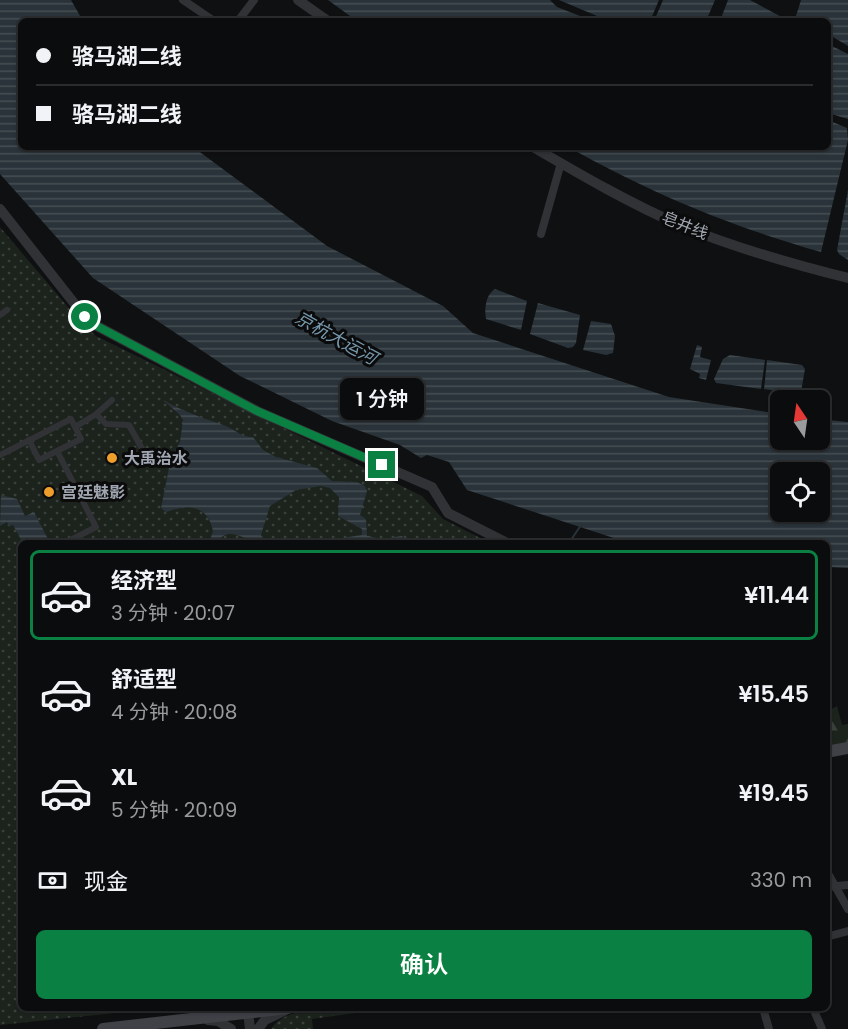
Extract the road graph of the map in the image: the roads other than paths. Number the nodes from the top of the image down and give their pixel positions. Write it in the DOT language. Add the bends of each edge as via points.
graph roads {
  1 [pos="183,0"];
  2 [pos="254,0"];
  3 [pos="298,0"];
  4 [pos="210,18"];
  5 [pos="240,18"];
  6 [pos="324,18"];
  7 [pos="538,150"];
  8 [pos="561,163"];
  9 [pos="0,209"];
  10 [pos="541,234"];
  11 [pos="848,278"];
  12 [pos="7,310"];
  13 [pos="0,315"];
  14 [pos="112,400"];
  15 [pos="96,414"];
  16 [pos="75,427"];
  17 [pos="29,440"];
  18 [pos="57,451"];
  19 [pos="145,454"];
  20 [pos="0,455"];
  21 [pos="71,540"];
  22 [pos="501,540"];
  23 [pos="848,748"];
  24 [pos="830,751"];
  25 [pos="848,885"];
  26 [pos="831,886"];
  27 [pos="848,909"];
  28 [pos="848,931"];
  29 [pos="830,936"];
  30 [pos="258,1011"];
  31 [pos="282,1011"];
  32 [pos="764,1011"];
  33 [pos="814,1011"];
  34 [pos="248,1012"];
  35 [pos="196,1018"];
  36 [pos="103,1029"];
  37 [pos="231,1029"];
  38 [pos="250,1029"];
  39 [pos="258,1029"];
  40 [pos="769,1029"];
  41 [pos="822,1029"];
  1 -- 4 [label="street"];
  2 -- 5 [label="street"];
  3 -- 6 [label="street"];
  7 -- 8 [label="street, 皂井线"];
  8 -- 10 [label="street"];
  8 -- 11 [label="street, 皂井线" via="684,226"];
  9 -- 22 [label="street" via="95,325 257,411 432,487 448,513"];
  12 -- 13 [label="street"];
  14 -- 15 [label="street"];
  15 -- 16 [label="street"];
  15 -- 19 [label="street" via="105,424 129,425"];
  16 -- 17 [label="street" via="71,419"];
  16 -- 18 [label="street" via="81,439"];
  17 -- 18 [label="street" via="39,460"];
  17 -- 20 [label="street"];
  18 -- 21 [label="street" via="96,527"];
  23 -- 24 [label="main road"];
  25 -- 26 [label="street"];
  26 -- 27 [label="street"];
  28 -- 29 [label="street"];
  30 -- 34 [label="main road"];
  31 -- 39 [label="street" via="270,1016"];
  32 -- 40 [label="street"];
  33 -- 41 [label="street"];
  34 -- 35 [label="main road"];
  34 -- 38 [label="street"];
  35 -- 36 [label="main road"];
  35 -- 37 [label="street" via="218,1021"];
}
